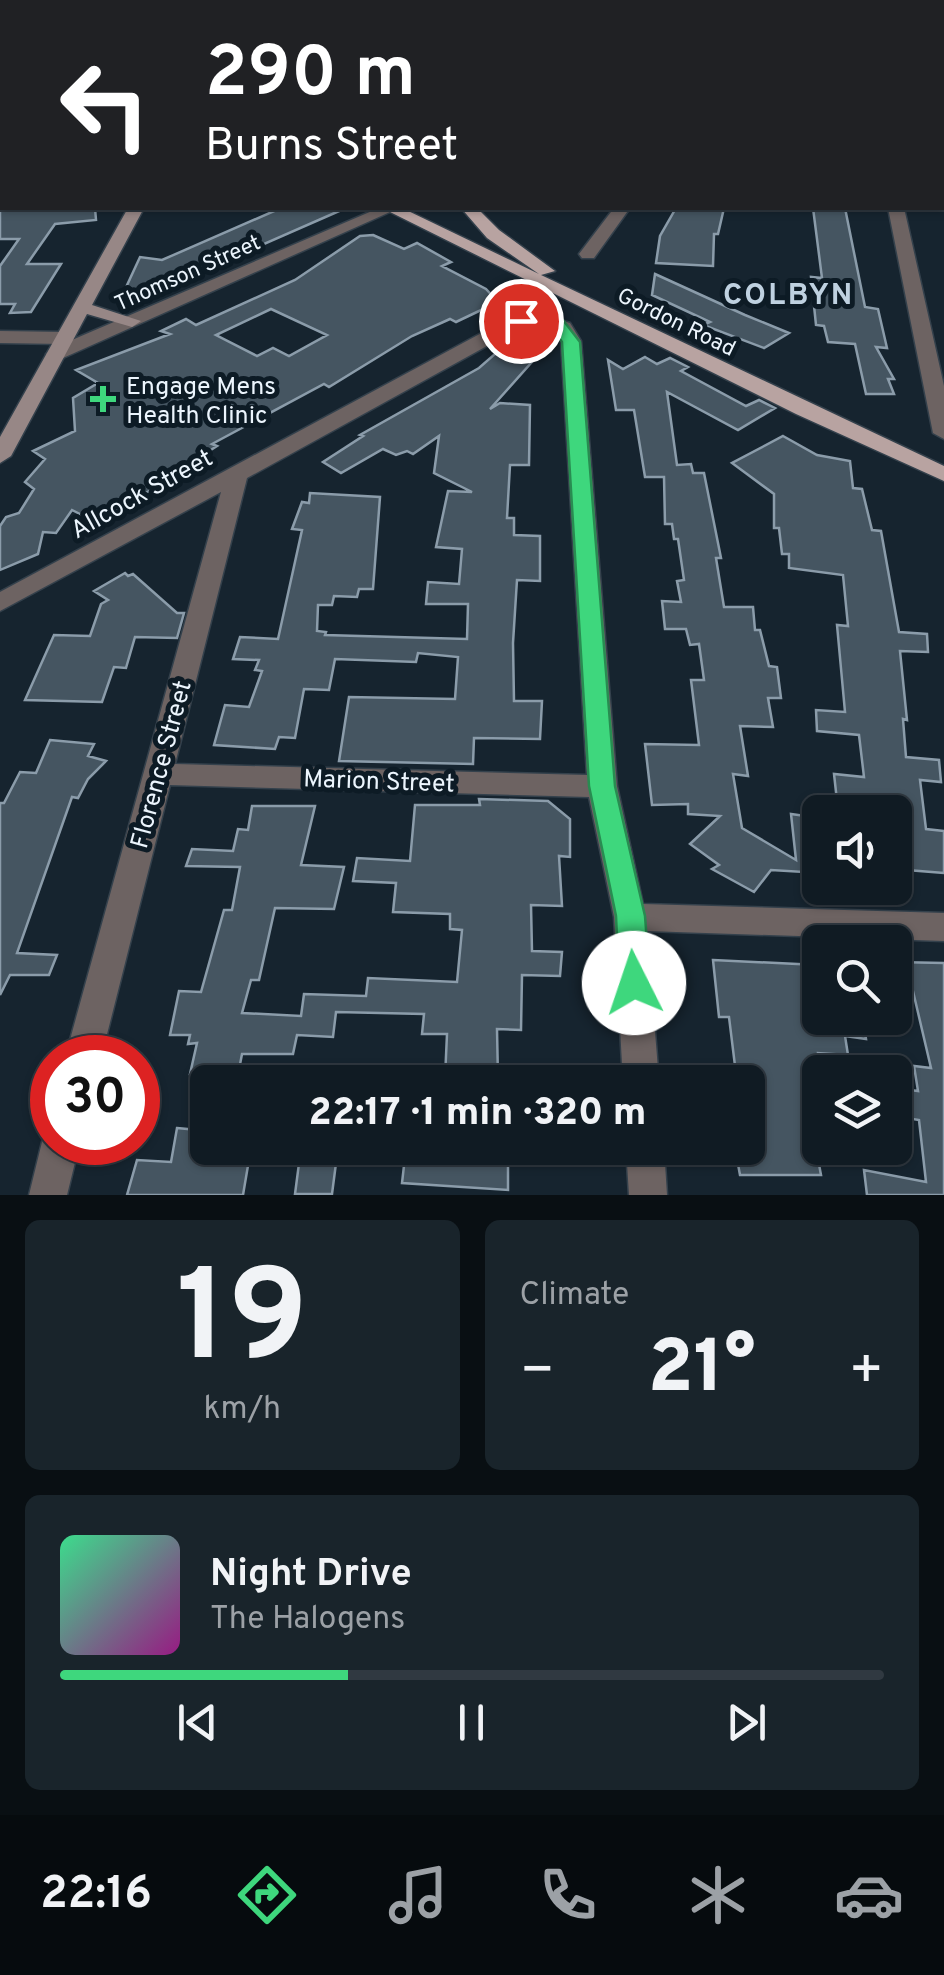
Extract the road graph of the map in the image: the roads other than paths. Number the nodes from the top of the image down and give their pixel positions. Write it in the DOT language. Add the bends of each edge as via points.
graph roads {
  1 [pos="120,210"];
  2 [pos="135,210"];
  3 [pos="386,210"];
  4 [pos="395,210"];
  5 [pos="471,210"];
  6 [pos="621,210"];
  7 [pos="896,210"];
  8 [pos="484,226"];
  9 [pos="588,254"];
  10 [pos="482,255"];
  11 [pos="80,307"];
  12 [pos="132,321"];
  13 [pos="0,337"];
  14 [pos="55,344"];
  15 [pos="0,420"];
  16 [pos="944,433"];
  17 [pos="0,456"];
  18 [pos="944,459"];
  19 [pos="238,470"];
  20 [pos="944,474"];
  21 [pos="0,603"];
  22 [pos="157,774"];
  23 [pos="602,786"];
  24 [pos="630,916"];
  25 [pos="944,927"];
  26 [pos="89,1035"];
  27 [pos="640,1065"];
  28 [pos="55,1165"];
  29 [pos="646,1165"];
  30 [pos="48,1195"];
  31 [pos="648,1195"];
  1 -- 14 [label="main road"];
  2 -- 11 [label="main road"];
  3 -- 12 [label="street, Thomson Street"];
  4 -- 10 [label="main road, Gordon Road"];
  5 -- 8 [label="main road, Gordon Road"];
  6 -- 9 [label="street"];
  7 -- 16 [label="street"];
  8 -- 10 [label="main road" via="492,247"];
  8 -- 18 [label="main road, Gordon Road" via="555,277"];
  10 -- 20 [label="main road, Gordon Road"];
  11 -- 12 [label="main road"];
  11 -- 14 [label="main road"];
  12 -- 14 [label="street, Thomson Street"];
  13 -- 14 [label="street"];
  14 -- 15 [label="main road"];
  14 -- 17 [label="main road"];
  19 -- 21 [label="street, Allcock Street"];
  19 -- 22 [label="street, Florence Street"];
  19 -- 23 [label="street, Allcock Street" via="521,321 557,324 571,342"];
  22 -- 23 [label="street, Marion Street"];
  22 -- 26 [label="street, Florence Street"];
  23 -- 24 [label="street"];
  24 -- 25 [label="street"];
  24 -- 27 [label="street"];
  28 -- 30 [label="street"];
  29 -- 31 [label="street"];
}
